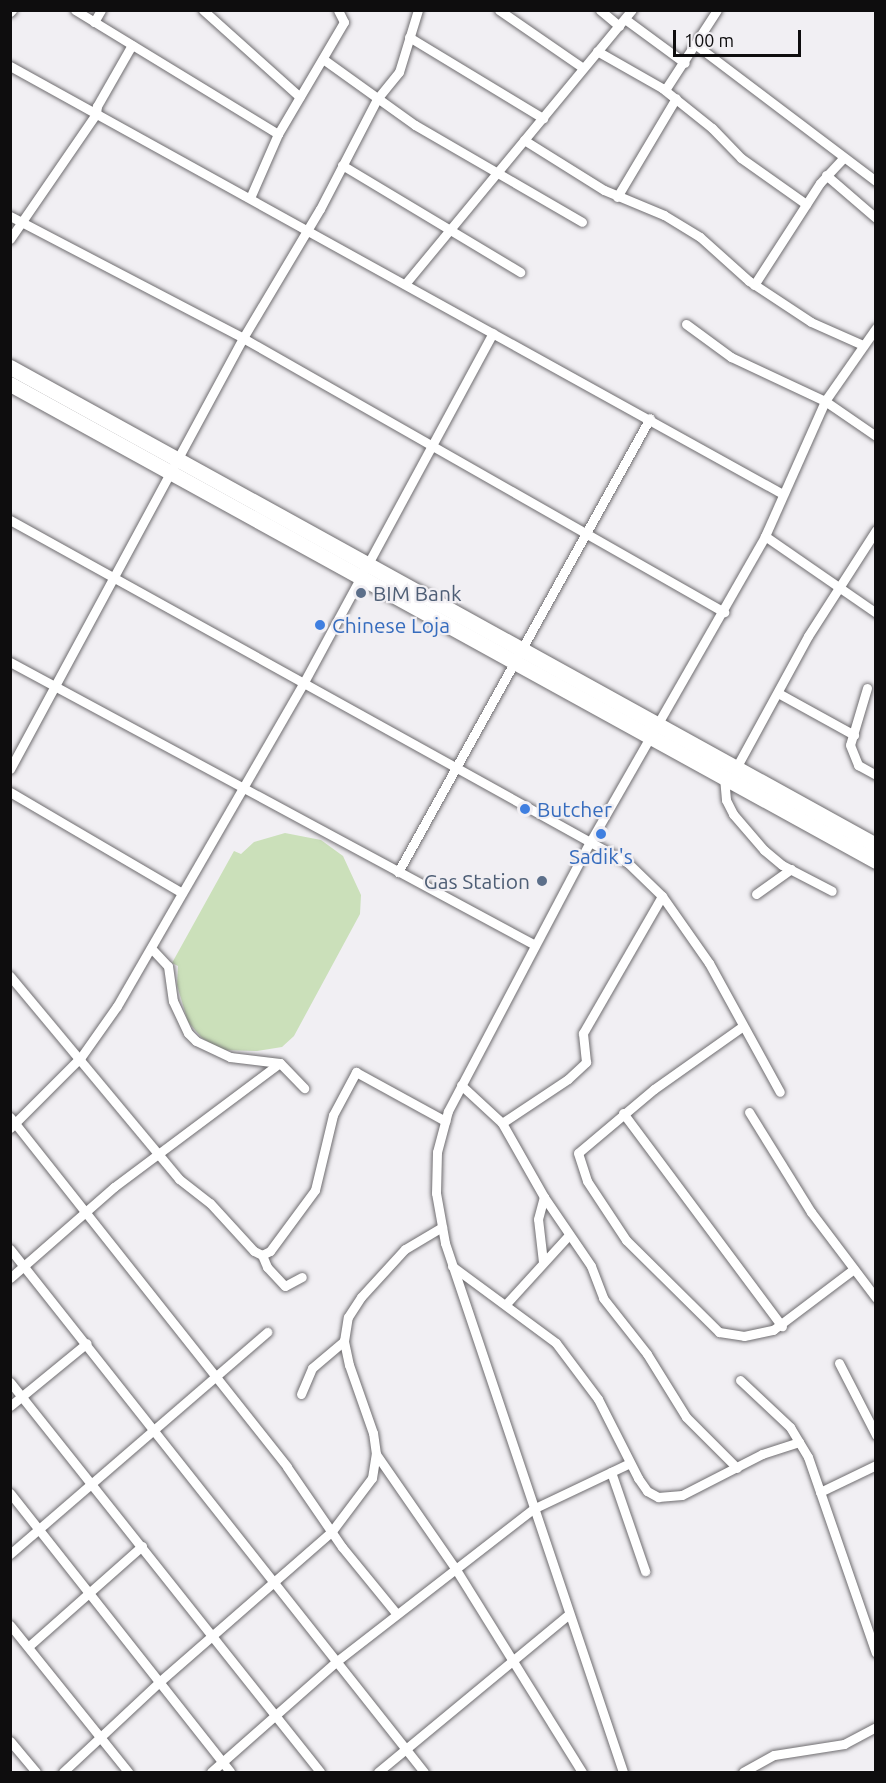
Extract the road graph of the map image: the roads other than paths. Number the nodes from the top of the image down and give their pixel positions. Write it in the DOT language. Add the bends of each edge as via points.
graph roads {
  1 [pos="75,10"];
  2 [pos="101,10"];
  3 [pos="203,10"];
  4 [pos="338,10"];
  5 [pos="418,10"];
  6 [pos="499,10"];
  7 [pos="600,10"];
  8 [pos="717,10"];
  9 [pos="625,18"];
  10 [pos="94,22"];
  11 [pos="409,37"];
  12 [pos="132,45"];
  13 [pos="696,45"];
  14 [pos="597,51"];
  15 [pos="323,58"];
  16 [pos="685,63"];
  17 [pos="10,66"];
  18 [pos="583,68"];
  19 [pos="665,90"];
  20 [pos="300,97"];
  21 [pos="676,98"];
  22 [pos="376,99"];
  23 [pos="96,114"];
  24 [pos="543,118"];
  25 [pos="278,134"];
  26 [pos="524,140"];
  27 [pos="843,158"];
  28 [pos="342,165"];
  29 [pos="496,171"];
  30 [pos="826,176"];
  31 [pos="876,181"];
  32 [pos="617,197"];
  33 [pos="250,198"];
  34 [pos="806,204"];
  35 [pos="10,216"];
  36 [pos="876,218"];
  37 [pos="21,221"];
  38 [pos="582,222"];
  39 [pos="449,226"];
  40 [pos="306,231"];
  41 [pos="10,239"];
  42 [pos="520,272"];
  43 [pos="405,284"];
  44 [pos="754,285"];
  45 [pos="686,324"];
  46 [pos="876,328"];
  47 [pos="493,333"];
  48 [pos="243,338"];
  49 [pos="869,342"];
  50 [pos="10,367"];
  51 [pos="10,384"];
  52 [pos="825,401"];
  53 [pos="78,413"];
  54 [pos="650,418"];
  55 [pos="876,436"];
  56 [pos="433,448"];
  57 [pos="175,467"];
  58 [pos="781,493"];
  59 [pos="10,520"];
  60 [pos="876,530"];
  61 [pos="585,535"];
  62 [pos="765,536"];
  63 [pos="364,571"];
  64 [pos="113,580"];
  65 [pos="837,588"];
  66 [pos="724,612"];
  67 [pos="876,613"];
  68 [pos="520,657"];
  69 [pos="10,662"];
  70 [pos="303,684"];
  71 [pos="54,686"];
  72 [pos="867,688"];
  73 [pos="778,693"];
  74 [pos="654,730"];
  75 [pos="854,735"];
  76 [pos="10,769"];
  77 [pos="458,770"];
  78 [pos="730,772"];
  79 [pos="876,775"];
  80 [pos="241,790"];
  81 [pos="10,792"];
  82 [pos="812,818"];
  83 [pos="590,842"];
  84 [pos="876,845"];
  85 [pos="876,861"];
  86 [pos="791,869"];
  87 [pos="398,872"];
  88 [pos="832,891"];
  89 [pos="182,893"];
  90 [pos="756,894"];
  91 [pos="662,896"];
  92 [pos="536,945"];
  93 [pos="151,948"];
  94 [pos="10,976"];
  95 [pos="743,1026"];
  96 [pos="81,1057"];
  97 [pos="280,1063"];
  98 [pos="461,1085"];
  99 [pos="304,1088"];
  100 [pos="780,1092"];
  101 [pos="749,1112"];
  102 [pos="623,1113"];
  103 [pos="445,1121"];
  104 [pos="12,1123"];
  105 [pos="502,1123"];
  106 [pos="158,1153"];
  107 [pos="544,1197"];
  108 [pos="87,1212"];
  109 [pos="442,1227"];
  110 [pos="569,1235"];
  111 [pos="10,1249"];
  112 [pos="262,1255"];
  113 [pos="543,1262"];
  114 [pos="26,1266"];
  115 [pos="452,1266"];
  116 [pos="854,1269"];
  117 [pos="302,1277"];
  118 [pos="10,1278"];
  119 [pos="874,1293"];
  120 [pos="506,1304"];
  121 [pos="782,1326"];
  122 [pos="267,1332"];
  123 [pos="344,1341"];
  124 [pos="87,1343"];
  125 [pos="839,1363"];
  126 [pos="216,1380"];
  127 [pos="740,1380"];
  128 [pos="10,1382"];
  129 [pos="301,1394"];
  130 [pos="22,1396"];
  131 [pos="10,1406"];
  132 [pos="156,1430"];
  133 [pos="876,1435"];
  134 [pos="799,1442"];
  135 [pos="376,1454"];
  136 [pos="630,1463"];
  137 [pos="876,1465"];
  138 [pos="737,1468"];
  139 [pos="611,1472"];
  140 [pos="92,1485"];
  141 [pos="820,1492"];
  142 [pos="10,1493"];
  143 [pos="533,1509"];
  144 [pos="39,1530"];
  145 [pos="332,1531"];
  146 [pos="142,1546"];
  147 [pos="10,1554"];
  148 [pos="455,1568"];
  149 [pos="645,1571"];
  150 [pos="276,1583"];
  151 [pos="87,1593"];
  152 [pos="396,1613"];
  153 [pos="569,1614"];
  154 [pos="10,1625"];
  155 [pos="214,1635"];
  156 [pos="29,1646"];
  157 [pos="876,1653"];
  158 [pos="510,1659"];
  159 [pos="337,1661"];
  160 [pos="158,1683"];
  161 [pos="276,1715"];
  162 [pos="876,1726"];
  163 [pos="100,1739"];
  164 [pos="10,1741"];
  165 [pos="405,1748"];
  166 [pos="222,1764"];
  167 [pos="36,1773"];
  168 [pos="63,1773"];
  169 [pos="128,1773"];
  170 [pos="211,1773"];
  171 [pos="230,1773"];
  172 [pos="320,1773"];
  173 [pos="378,1773"];
  174 [pos="424,1773"];
  175 [pos="582,1773"];
  176 [pos="623,1773"];
  177 [pos="743,1773"];
  1 -- 10 [label="street"];
  2 -- 10 [label="street"];
  3 -- 20 [label="street"];
  4 -- 15 [label="street" via="344,22"];
  5 -- 11 [label="street"];
  6 -- 18 [label="street"];
  7 -- 9 [label="street"];
  8 -- 13 [label="street"];
  9 -- 14 [label="street"];
  9 -- 16 [label="street"];
  10 -- 12 [label="street"];
  11 -- 22 [label="street" via="399,72"];
  11 -- 24 [label="street"];
  12 -- 23 [label="street"];
  12 -- 25 [label="street"];
  13 -- 16 [label="street"];
  13 -- 27 [label="street"];
  14 -- 18 [label="street"];
  14 -- 19 [label="street"];
  15 -- 20 [label="street"];
  15 -- 22 [label="street"];
  16 -- 19 [label="street"];
  17 -- 23 [label="street"];
  18 -- 24 [label="street"];
  19 -- 21 [label="street"];
  20 -- 25 [label="street"];
  21 -- 32 [label="street"];
  21 -- 34 [label="street" via="741,158"];
  22 -- 28 [label="street"];
  22 -- 29 [label="street"];
  23 -- 33 [label="street"];
  23 -- 37 [label="street"];
  24 -- 26 [label="street"];
  25 -- 33 [label="street"];
  26 -- 29 [label="street"];
  26 -- 32 [label="street"];
  27 -- 30 [label="street"];
  27 -- 31 [label="street"];
  28 -- 39 [label="street"];
  28 -- 40 [label="street"];
  29 -- 38 [label="street" via="552,208"];
  29 -- 39 [label="street"];
  30 -- 34 [label="street"];
  30 -- 36 [label="street"];
  32 -- 44 [label="street" via="664,215 700,237"];
  33 -- 40 [label="street"];
  34 -- 44 [label="street"];
  35 -- 37 [label="street"];
  37 -- 41 [label="street"];
  37 -- 48 [label="street"];
  39 -- 42 [label="street"];
  39 -- 43 [label="street"];
  40 -- 43 [label="street"];
  40 -- 48 [label="street"];
  43 -- 47 [label="street"];
  44 -- 49 [label="street" via="811,322"];
  45 -- 52 [label="street" via="731,357"];
  46 -- 49 [label="street"];
  47 -- 54 [label="street"];
  47 -- 56 [label="street"];
  48 -- 56 [label="street"];
  48 -- 57 [label="street"];
  49 -- 52 [label="street"];
  50 -- 53 [label="main road"];
  51 -- 53 [label="main road"];
  52 -- 55 [label="street"];
  52 -- 58 [label="street" via="802,459"];
  53 -- 57 [label="main road"];
  54 -- 58 [label="street"];
  54 -- 61 [label="street"];
  56 -- 61 [label="street"];
  56 -- 63 [label="street"];
  57 -- 63 [label="main road"];
  57 -- 64 [label="street"];
  58 -- 62 [label="street"];
  59 -- 64 [label="street"];
  60 -- 65 [label="street"];
  61 -- 66 [label="street"];
  61 -- 68 [label="street"];
  62 -- 65 [label="street" via="810,564"];
  62 -- 66 [label="street"];
  63 -- 68 [label="main road"];
  63 -- 70 [label="street"];
  64 -- 70 [label="street"];
  64 -- 71 [label="street"];
  65 -- 67 [label="street"];
  65 -- 73 [label="street"];
  66 -- 74 [label="street"];
  68 -- 74 [label="main road"];
  68 -- 77 [label="street"];
  69 -- 71 [label="street"];
  70 -- 77 [label="street"];
  70 -- 80 [label="street"];
  71 -- 76 [label="street"];
  71 -- 80 [label="street"];
  72 -- 75 [label="street"];
  73 -- 75 [label="street"];
  73 -- 78 [label="street"];
  74 -- 78 [label="main road"];
  74 -- 83 [label="street"];
  75 -- 79 [label="street" via="850,746 858,765"];
  77 -- 83 [label="street"];
  77 -- 87 [label="street"];
  78 -- 82 [label="main road"];
  78 -- 86 [label="street" via="726,800 733,814 764,850"];
  80 -- 87 [label="street"];
  80 -- 89 [label="street"];
  81 -- 89 [label="street"];
  82 -- 84 [label="main road"];
  82 -- 85 [label="main road"];
  83 -- 91 [label="street" via="628,862"];
  83 -- 92 [label="street"];
  86 -- 88 [label="street"];
  86 -- 90 [label="street"];
  87 -- 92 [label="street"];
  89 -- 93 [label="street"];
  91 -- 95 [label="street" via="709,963"];
  91 -- 105 [label="street" via="583,1033 586,1062 568,1079"];
  92 -- 98 [label="street"];
  93 -- 96 [label="street"];
  93 -- 97 [label="street" via="168,966 173,1001 196,1041 230,1057"];
  94 -- 96 [label="street"];
  95 -- 100 [label="street"];
  95 -- 102 [label="street"];
  96 -- 104 [label="street"];
  96 -- 106 [label="street"];
  97 -- 99 [label="street"];
  97 -- 106 [label="street"];
  98 -- 103 [label="street"];
  98 -- 105 [label="street"];
  101 -- 116 [label="street" via="806,1204"];
  102 -- 121 [label="street"];
  102 -- 121 [label="street" via="578,1157 587,1181 626,1240 719,1332 744,1336"];
  103 -- 109 [label="street" via="437,1152 436,1193"];
  103 -- 112 [label="street" via="356,1072 333,1115 308,1204 278,1234 270,1251"];
  104 -- 108 [label="street"];
  105 -- 107 [label="street"];
  106 -- 108 [label="street"];
  106 -- 112 [label="street" via="179,1179 210,1203"];
  107 -- 110 [label="street"];
  107 -- 113 [label="street" via="538,1219"];
  108 -- 114 [label="street"];
  108 -- 126 [label="street"];
  109 -- 115 [label="street"];
  109 -- 123 [label="street" via="405,1249 361,1297 348,1317"];
  110 -- 113 [label="street"];
  110 -- 138 [label="street" via="591,1266 603,1298 647,1354 686,1417"];
  111 -- 114 [label="street"];
  112 -- 117 [label="street" via="267,1267 285,1286"];
  113 -- 120 [label="street"];
  114 -- 118 [label="street"];
  114 -- 124 [label="street"];
  115 -- 120 [label="street"];
  115 -- 143 [label="street"];
  116 -- 119 [label="street"];
  116 -- 121 [label="street"];
  120 -- 136 [label="street" via="566,1355 598,1399"];
  122 -- 126 [label="street"];
  123 -- 129 [label="street" via="312,1368"];
  123 -- 135 [label="street"];
  124 -- 130 [label="street"];
  124 -- 132 [label="street"];
  125 -- 133 [label="street"];
  126 -- 132 [label="street"];
  126 -- 145 [label="street" via="287,1467"];
  127 -- 134 [label="street" via="790,1427"];
  128 -- 130 [label="street"];
  130 -- 131 [label="street"];
  130 -- 140 [label="street"];
  132 -- 140 [label="street"];
  132 -- 150 [label="street"];
  134 -- 138 [label="street"];
  134 -- 141 [label="street"];
  135 -- 145 [label="street" via="372,1478"];
  135 -- 148 [label="street"];
  136 -- 138 [label="street" via="647,1491 669,1499"];
  136 -- 139 [label="street"];
  137 -- 141 [label="street"];
  139 -- 143 [label="street"];
  139 -- 149 [label="street"];
  140 -- 144 [label="street"];
  140 -- 146 [label="street"];
  141 -- 157 [label="street"];
  142 -- 144 [label="street"];
  143 -- 148 [label="street"];
  143 -- 153 [label="street"];
  144 -- 147 [label="street"];
  144 -- 151 [label="street"];
  145 -- 150 [label="street"];
  145 -- 152 [label="street"];
  146 -- 151 [label="street"];
  146 -- 155 [label="street"];
  148 -- 152 [label="street"];
  148 -- 158 [label="street"];
  150 -- 155 [label="street"];
  150 -- 159 [label="street"];
  151 -- 156 [label="street"];
  151 -- 160 [label="street"];
  152 -- 159 [label="street"];
  153 -- 158 [label="street"];
  153 -- 176 [label="street"];
  154 -- 156 [label="street"];
  155 -- 160 [label="street"];
  155 -- 161 [label="street"];
  156 -- 163 [label="street"];
  158 -- 165 [label="street"];
  158 -- 175 [label="street"];
  159 -- 161 [label="street"];
  159 -- 165 [label="street"];
  160 -- 163 [label="street"];
  160 -- 166 [label="street"];
  161 -- 166 [label="street"];
  161 -- 172 [label="street"];
  162 -- 177 [label="street" via="843,1744 774,1755"];
  163 -- 168 [label="street"];
  163 -- 169 [label="street"];
  164 -- 167 [label="street"];
  165 -- 173 [label="street"];
  165 -- 174 [label="street"];
  166 -- 170 [label="street"];
  166 -- 171 [label="street"];
}
